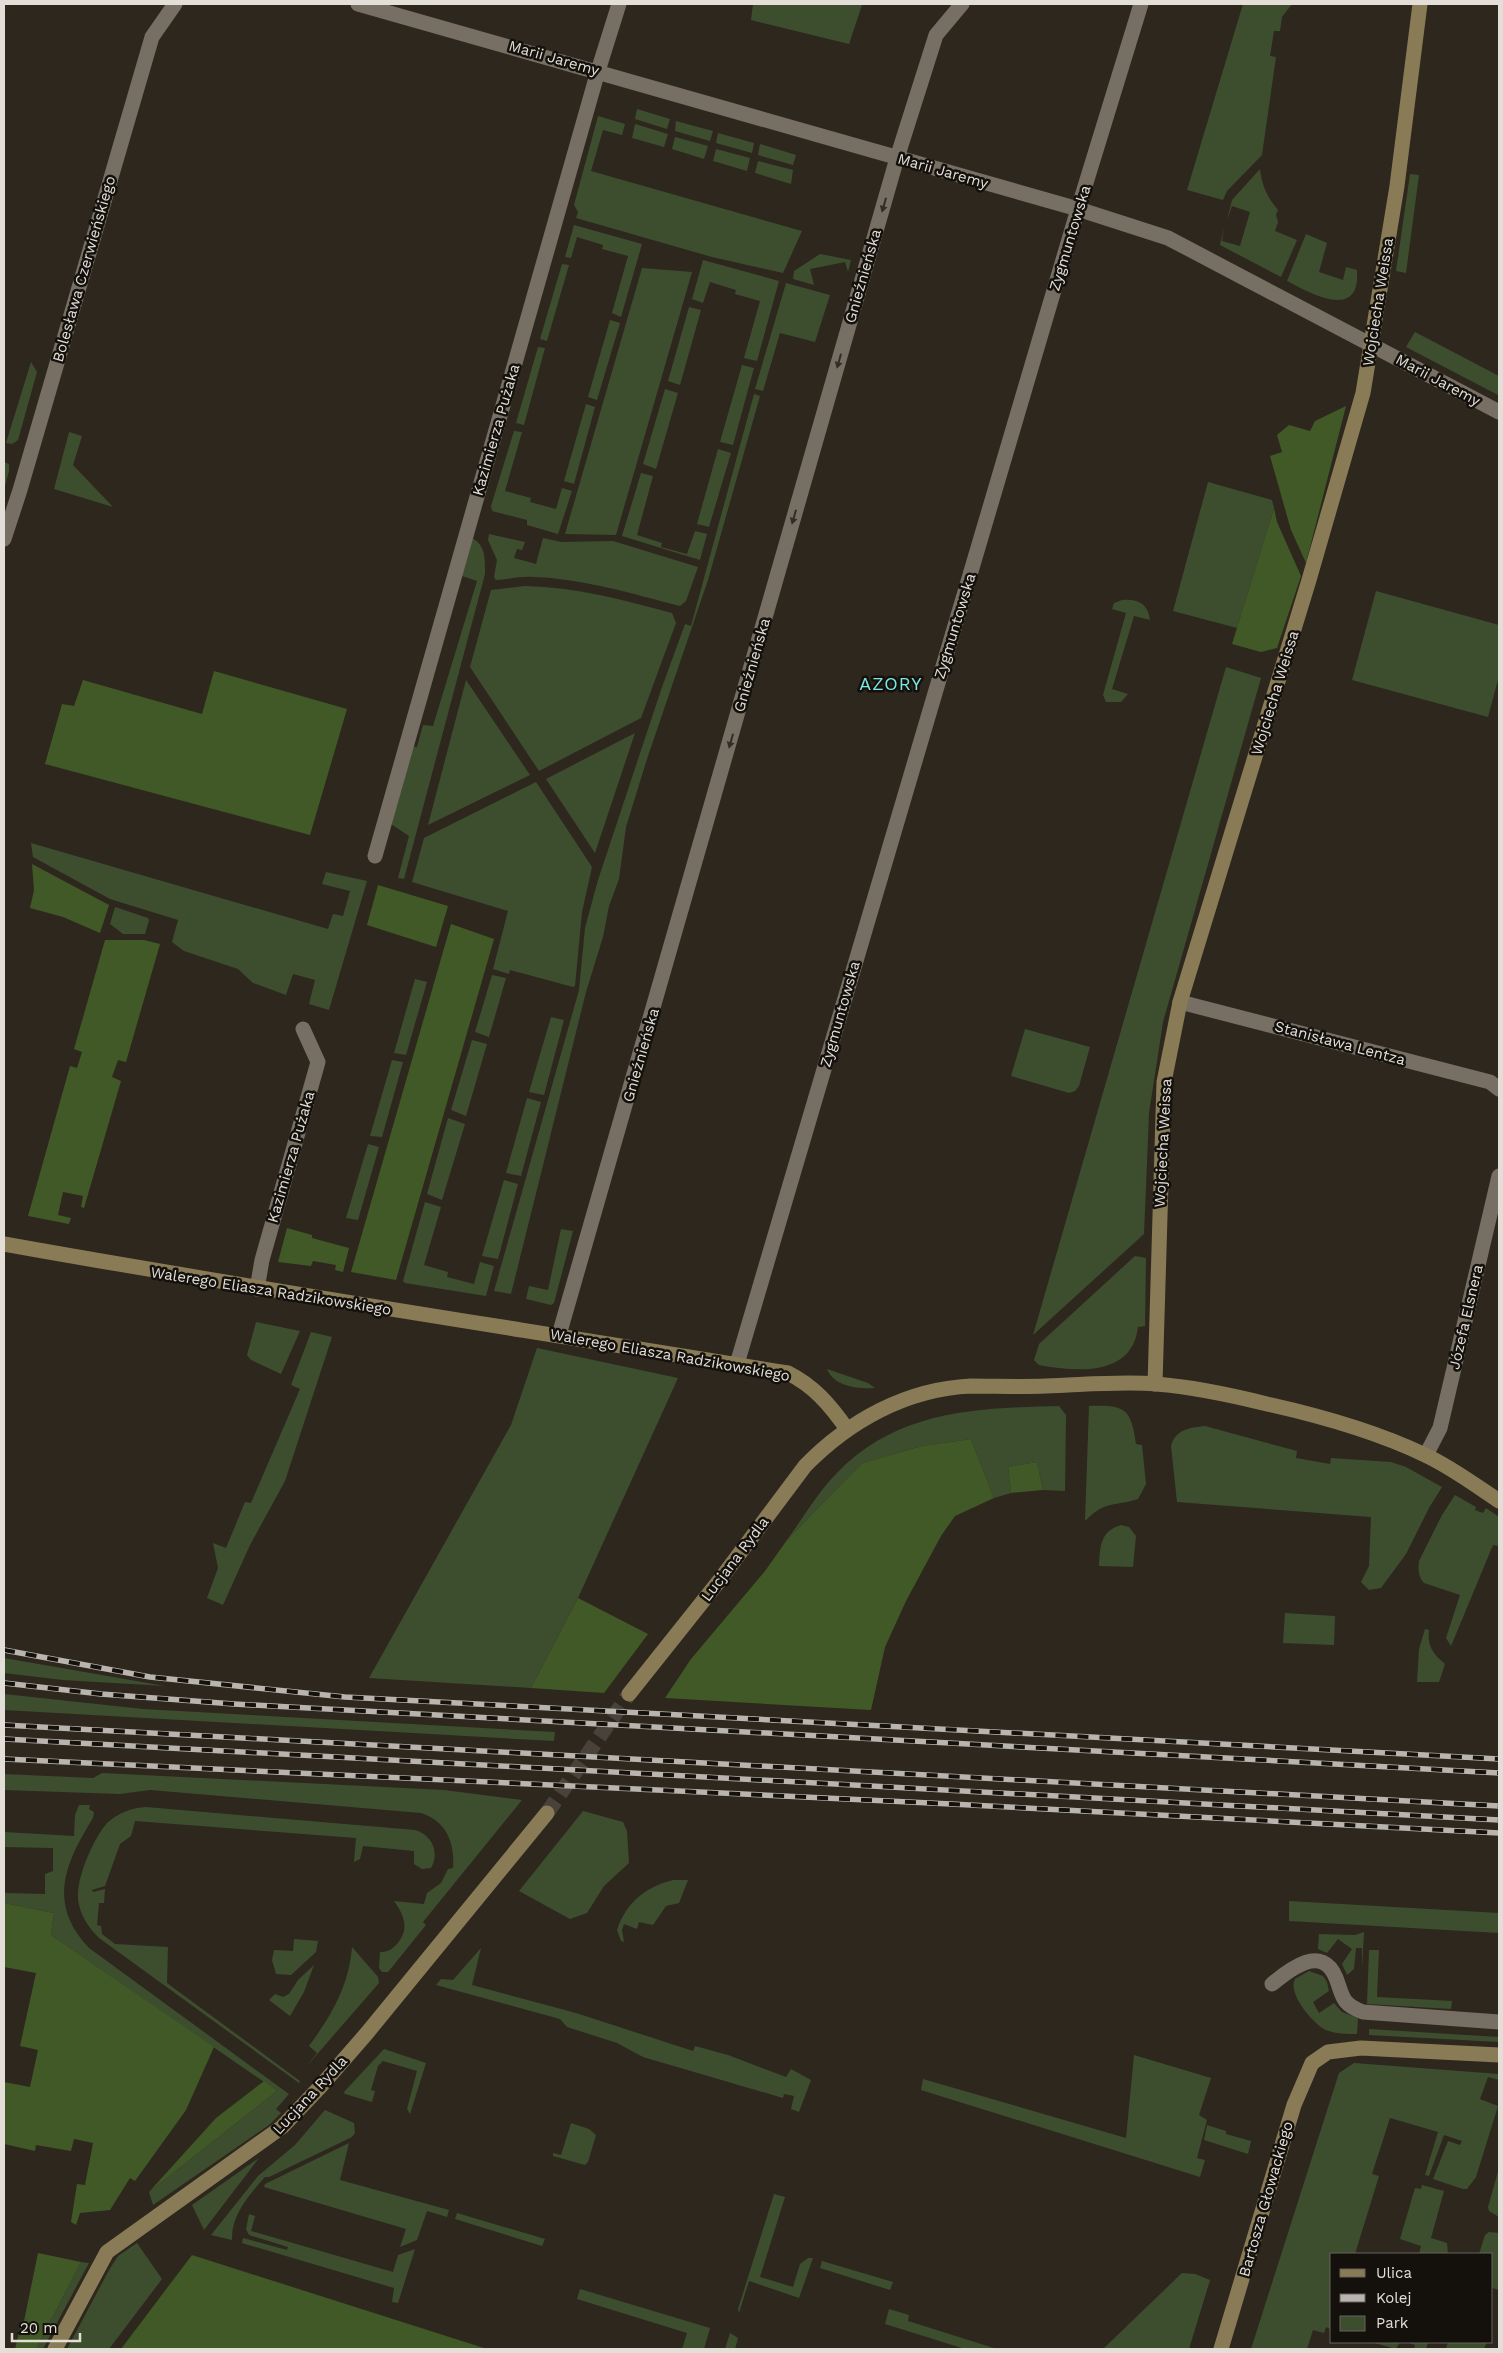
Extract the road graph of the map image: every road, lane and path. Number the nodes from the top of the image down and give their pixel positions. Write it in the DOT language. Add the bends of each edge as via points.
graph roads {
  1 [pos="175,4"];
  2 [pos="358,4"];
  3 [pos="619,4"];
  4 [pos="962,4"];
  5 [pos="1141,4"];
  6 [pos="1420,4"];
  7 [pos="598,70"];
  8 [pos="897,158"];
  9 [pos="1078,209"];
  10 [pos="1372,345"];
  11 [pos="1499,412"];
  12 [pos="4,539"];
  13 [pos="375,856"];
  14 [pos="1180,1002"];
  15 [pos="303,1029"];
  16 [pos="1499,1089"];
  17 [pos="1499,1176"];
  18 [pos="4,1244"];
  19 [pos="257,1289"];
  20 [pos="559,1335"];
  21 [pos="737,1364"];
  22 [pos="1155,1384"];
  23 [pos="847,1429"];
  24 [pos="1426,1455"];
  25 [pos="1499,1500"];
  26 [pos="629,1694"];
  27 [pos="547,1813"];
  28 [pos="1272,1984"];
  29 [pos="1499,2022"];
  30 [pos="1499,2055"];
  31 [pos="55,2349"];
  32 [pos="1221,2349"];
  1 -- 12 [label="street, Bolesława Czerwieńskiego" via="152,37"];
  2 -- 7 [label="street, Marii Jaremy"];
  3 -- 7 [label="street, Kazimierza Pużaka"];
  4 -- 8 [label="street, Gnieźnieńska" via="936,35"];
  5 -- 9 [label="street, Zygmuntowska"];
  6 -- 10 [label="street, Wojciecha Weissa"];
  7 -- 8 [label="street, Marii Jaremy"];
  7 -- 13 [label="street, Kazimierza Pużaka"];
  8 -- 9 [label="street, Marii Jaremy"];
  8 -- 20 [label="street, Gnieźnieńska, one-way"];
  9 -- 10 [label="street, Marii Jaremy" via="1168,238"];
  9 -- 21 [label="street, Zygmuntowska"];
  10 -- 11 [label="street, Marii Jaremy"];
  10 -- 14 [label="street, Wojciecha Weissa" via="1363,393 1309,580"];
  14 -- 16 [label="street, Stanisława Lentza" via="1490,1082"];
  14 -- 22 [label="street, Wojciecha Weissa" via="1164,1082"];
  15 -- 19 [label="street, Kazimierza Pużaka" via="318,1062 262,1260"];
  17 -- 24 [label="street, Józefa Elsnera" via="1440,1428"];
  18 -- 19 [label="street, Walerego Eliasza Radzikowskiego"];
  19 -- 20 [label="street, Walerego Eliasza Radzikowskiego"];
  20 -- 21 [label="street, Walerego Eliasza Radzikowskiego"];
  21 -- 23 [label="street, Walerego Eliasza Radzikowskiego" via="788,1373 803,1380 830,1405"];
  22 -- 23 [label="street" via="948,1389 911,1397 871,1414"];
  22 -- 24 [label="street" via="1317,1415"];
  23 -- 26 [label="street, Lucjana Rydla" via="805,1466 719,1582"];
  24 -- 25 [label="street"];
  27 -- 31 [label="street, Lucjana Rydla" via="348,2054 282,2127 107,2252"];
  28 -- 29 [label="street" via="1295,1966 1314,1961 1324,1964 1333,1973 1346,2003 1363,2012"];
  30 -- 32 [label="street, Bartosza Głowackiego" via="1362,2048 1337,2050 1312,2063 1294,2105"];
}
